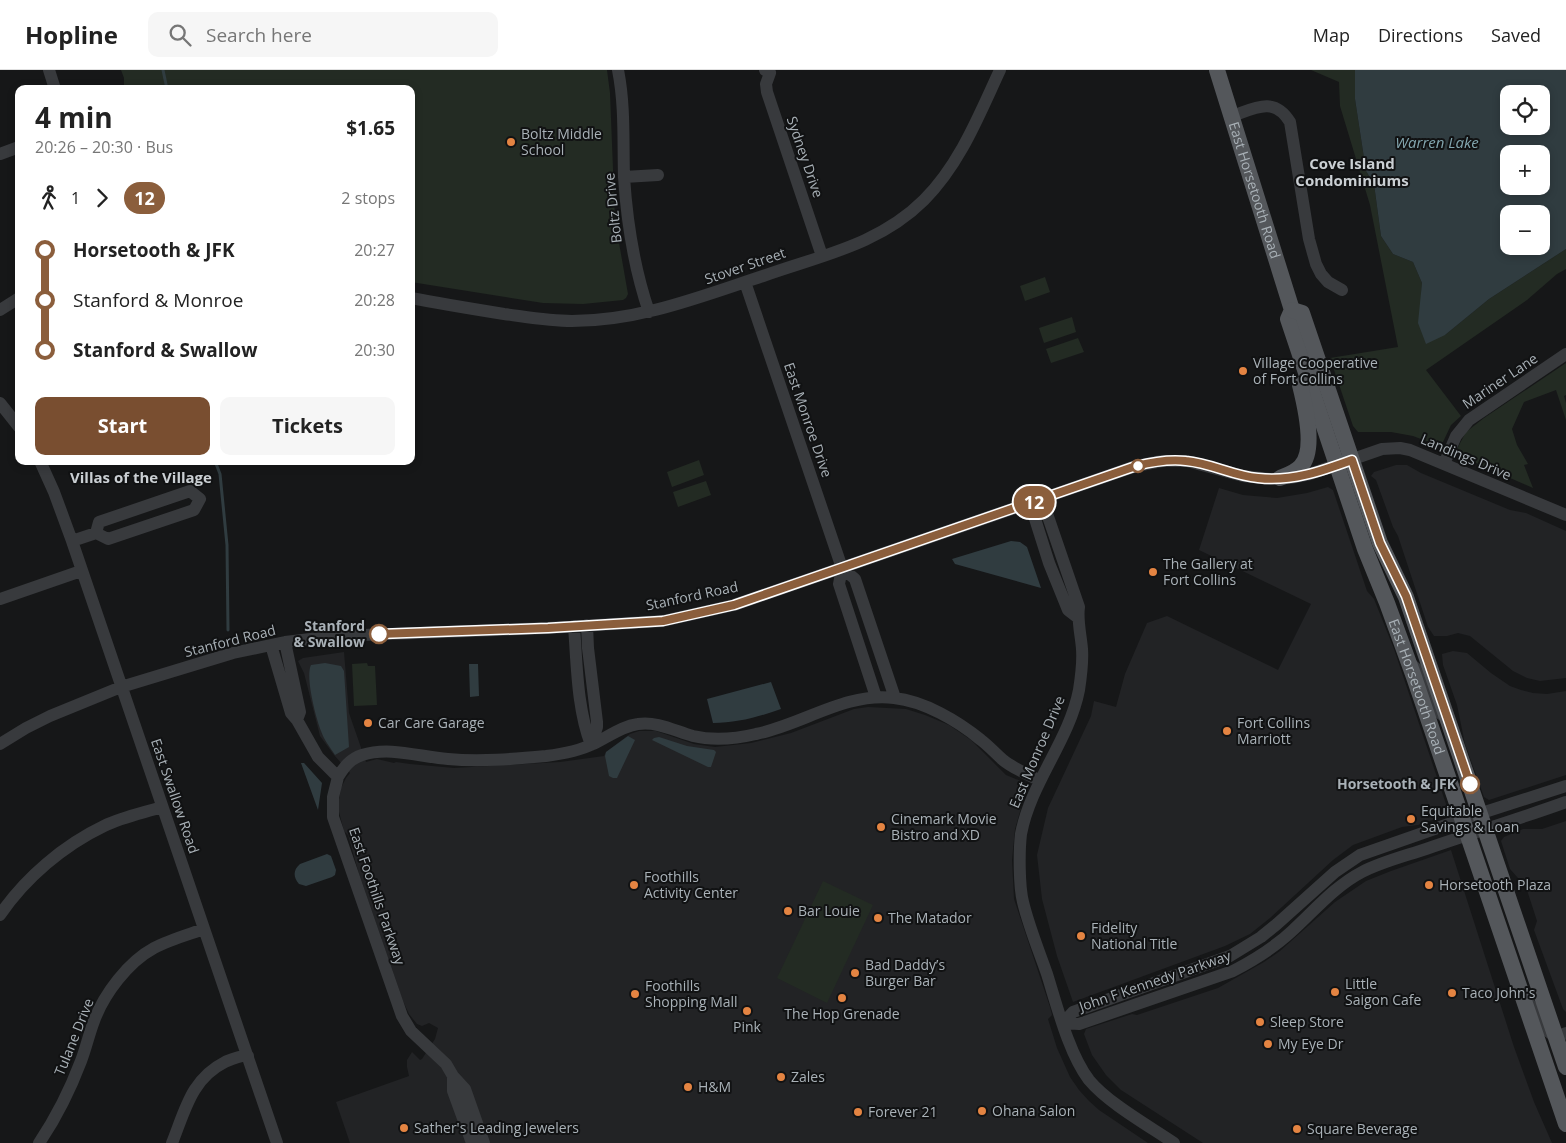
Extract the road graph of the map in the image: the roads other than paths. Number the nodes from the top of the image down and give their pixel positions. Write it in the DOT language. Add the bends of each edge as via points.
graph roads {
  1 [pos="49,70"];
  2 [pos="618,70"];
  3 [pos="1000,70"];
  4 [pos="1217,70"];
  5 [pos="769,71"];
  6 [pos="55,85"];
  7 [pos="1232,116"];
  8 [pos="15,148"];
  9 [pos="0,154"];
  10 [pos="658,175"];
  11 [pos="624,176"];
  12 [pos="822,256"];
  13 [pos="745,282"];
  14 [pos="1342,290"];
  15 [pos="415,299"];
  16 [pos="15,301"];
  17 [pos="0,310"];
  18 [pos="649,312"];
  19 [pos="1290,316"];
  20 [pos="1566,354"];
  21 [pos="0,403"];
  22 [pos="14,411"];
  23 [pos="1345,463"];
  24 [pos="1444,464"];
  25 [pos="42,465"];
  26 [pos="1280,478"];
  27 [pos="1042,499"];
  28 [pos="1030,503"];
  29 [pos="1566,514"];
  30 [pos="96,533"];
  31 [pos="72,541"];
  32 [pos="842,568"];
  33 [pos="81,571"];
  34 [pos="0,599"];
  35 [pos="1387,603"];
  36 [pos="1078,617"];
  37 [pos="580,626"];
  38 [pos="285,642"];
  39 [pos="271,645"];
  40 [pos="1424,651"];
  41 [pos="1408,660"];
  42 [pos="121,687"];
  43 [pos="876,698"];
  44 [pos="895,698"];
  45 [pos="297,720"];
  46 [pos="1450,726"];
  47 [pos="0,744"];
  48 [pos="591,745"];
  49 [pos="338,778"];
  50 [pos="1040,781"];
  51 [pos="1566,786"];
  52 [pos="1566,802"];
  53 [pos="162,807"];
  54 [pos="1480,814"];
  55 [pos="1462,819"];
  56 [pos="1486,830"];
  57 [pos="1468,835"];
  58 [pos="0,915"];
  59 [pos="204,929"];
  60 [pos="1522,994"];
  61 [pos="1063,1023"];
  62 [pos="1561,1035"];
  63 [pos="248,1056"];
  64 [pos="1566,1067"];
  65 [pos="453,1076"];
  66 [pos="1566,1124"];
  67 [pos="38,1143"];
  68 [pos="172,1143"];
  69 [pos="277,1143"];
  70 [pos="472,1143"];
  71 [pos="484,1143"];
  72 [pos="1174,1143"];
  1 -- 6 [label="street"];
  2 -- 11 [label="street, Boltz Drive" via="623,112"];
  3 -- 12 [label="street, Stover Street" via="948,173 924,200 885,230"];
  4 -- 7 [label="main road, East Horsetooth Road"];
  5 -- 12 [label="street, Sydney Drive" via="767,92"];
  7 -- 14 [label="street" via="1262,106 1278,108 1286,114 1316,264 1328,282"];
  7 -- 19 [label="main road, East Horsetooth Road"];
  8 -- 9 [label="street"];
  10 -- 11 [label="street"];
  11 -- 18 [label="street, Boltz Drive" via="634,259"];
  12 -- 13 [label="street, Stover Street"];
  13 -- 18 [label="street, Stover Street"];
  13 -- 32 [label="street, East Monroe Drive"];
  15 -- 18 [label="street, Stover Street" via="517,316 570,321 614,319"];
  16 -- 17 [label="street"];
  19 -- 23 [label="main road, East Horsetooth Road"];
  19 -- 26 [label="main road" via="1284,330 1306,411 1308,450 1300,468"];
  20 -- 24 [label="street, Mariner Lane" via="1469,420 1456,436"];
  21 -- 22 [label="street"];
  23 -- 24 [label="street, Landings Drive" via="1382,449 1400,448"];
  23 -- 26 [label="street, Stanford Road" via="1310,474"];
  23 -- 35 [label="main road, East Horsetooth Road" via="1365,550"];
  23 -- 40 [label="main road, East Horsetooth Road" via="1406,596"];
  24 -- 29 [label="street, Landings Drive"];
  25 -- 31 [label="street, East Swallow Road"];
  26 -- 27 [label="street, Stanford Road" via="1243,476 1187,461 1162,461 1136,466"];
  27 -- 28 [label="street, Stanford Road"];
  27 -- 36 [label="street, East Monroe Drive" via="1079,607"];
  28 -- 32 [label="street, Stanford Road"];
  28 -- 36 [label="street" via="1068,610"];
  30 -- 30 [label="street" via="99,522 190,490 200,500 194,510 108,539"];
  30 -- 31 [label="street"];
  31 -- 33 [label="street, East Swallow Road"];
  32 -- 37 [label="street, Stanford Road" via="734,605 663,621"];
  32 -- 43 [label="street, East Monroe Drive" via="839,584"];
  32 -- 44 [label="street, East Monroe Drive" via="855,579"];
  33 -- 34 [label="street"];
  33 -- 42 [label="street, East Swallow Road"];
  35 -- 40 [label="street" via="1397,610 1410,644"];
  35 -- 41 [label="main road, East Horsetooth Road"];
  36 -- 50 [label="street, East Monroe Drive" via="1082,651 1079,690 1068,724"];
  37 -- 38 [label="street, Stanford Road" via="336,636"];
  37 -- 48 [label="street" via="588,648 597,723"];
  38 -- 39 [label="street, Stanford Road"];
  38 -- 45 [label="street" via="300,712"];
  39 -- 42 [label="street, Stanford Road" via="233,653"];
  39 -- 45 [label="street" via="291,713"];
  40 -- 46 [label="main road, East Horsetooth Road"];
  41 -- 46 [label="street" via="1424,676 1435,707"];
  41 -- 55 [label="main road, East Horsetooth Road"];
  42 -- 47 [label="street, Stanford Road" via="50,716"];
  42 -- 53 [label="street, East Swallow Road"];
  43 -- 44 [label="street"];
  43 -- 48 [label="street" via="839,705 781,727 743,737 709,739 648,723 626,727"];
  44 -- 50 [label="street" via="935,710 960,724 1004,761"];
  45 -- 49 [label="street" via="318,757"];
  46 -- 54 [label="main road, East Horsetooth Road"];
  48 -- 49 [label="street" via="553,756 483,760 380,751 347,764"];
  49 -- 65 [label="street, East Foothills Parkway" via="332,797 334,817 402,1016 411,1031 446,1064"];
  50 -- 61 [label="street, East Monroe Drive" via="1021,835 1021,890"];
  51 -- 54 [label="street, John F Kennedy Parkway"];
  52 -- 56 [label="street, John F Kennedy Parkway"];
  53 -- 58 [label="street" via="106,825 70,846 30,880"];
  53 -- 59 [label="street, East Swallow Road"];
  54 -- 55 [label="street, John F Kennedy Parkway"];
  54 -- 56 [label="main road, East Horsetooth Road"];
  55 -- 57 [label="main road, East Horsetooth Road"];
  55 -- 61 [label="street, John F Kennedy Parkway" via="1349,861 1277,924 1230,956 1073,1012"];
  56 -- 57 [label="street, John F Kennedy Parkway"];
  56 -- 62 [label="main road, East Horsetooth Road"];
  57 -- 60 [label="main road, East Horsetooth Road"];
  57 -- 61 [label="street, John F Kennedy Parkway" via="1362,872 1340,886 1277,944 1233,971 1079,1024"];
  59 -- 63 [label="street, East Swallow Road"];
  59 -- 67 [label="street, Tulane Drive" via="154,948 113,986 94,1021 68,1092"];
  60 -- 62 [label="street" via="1542,1027"];
  60 -- 66 [label="main road, East Horsetooth Road"];
  61 -- 72 [label="street, East Monroe Drive" via="1075,1056 1096,1088"];
  62 -- 64 [label="main road, East Horsetooth Road"];
  63 -- 68 [label="street" via="222,1064 203,1078 187,1102"];
  63 -- 69 [label="street, East Swallow Road"];
  65 -- 70 [label="street, East Foothills Parkway" via="453,1091"];
  65 -- 71 [label="street, East Foothills Parkway" via="465,1088"];
}
